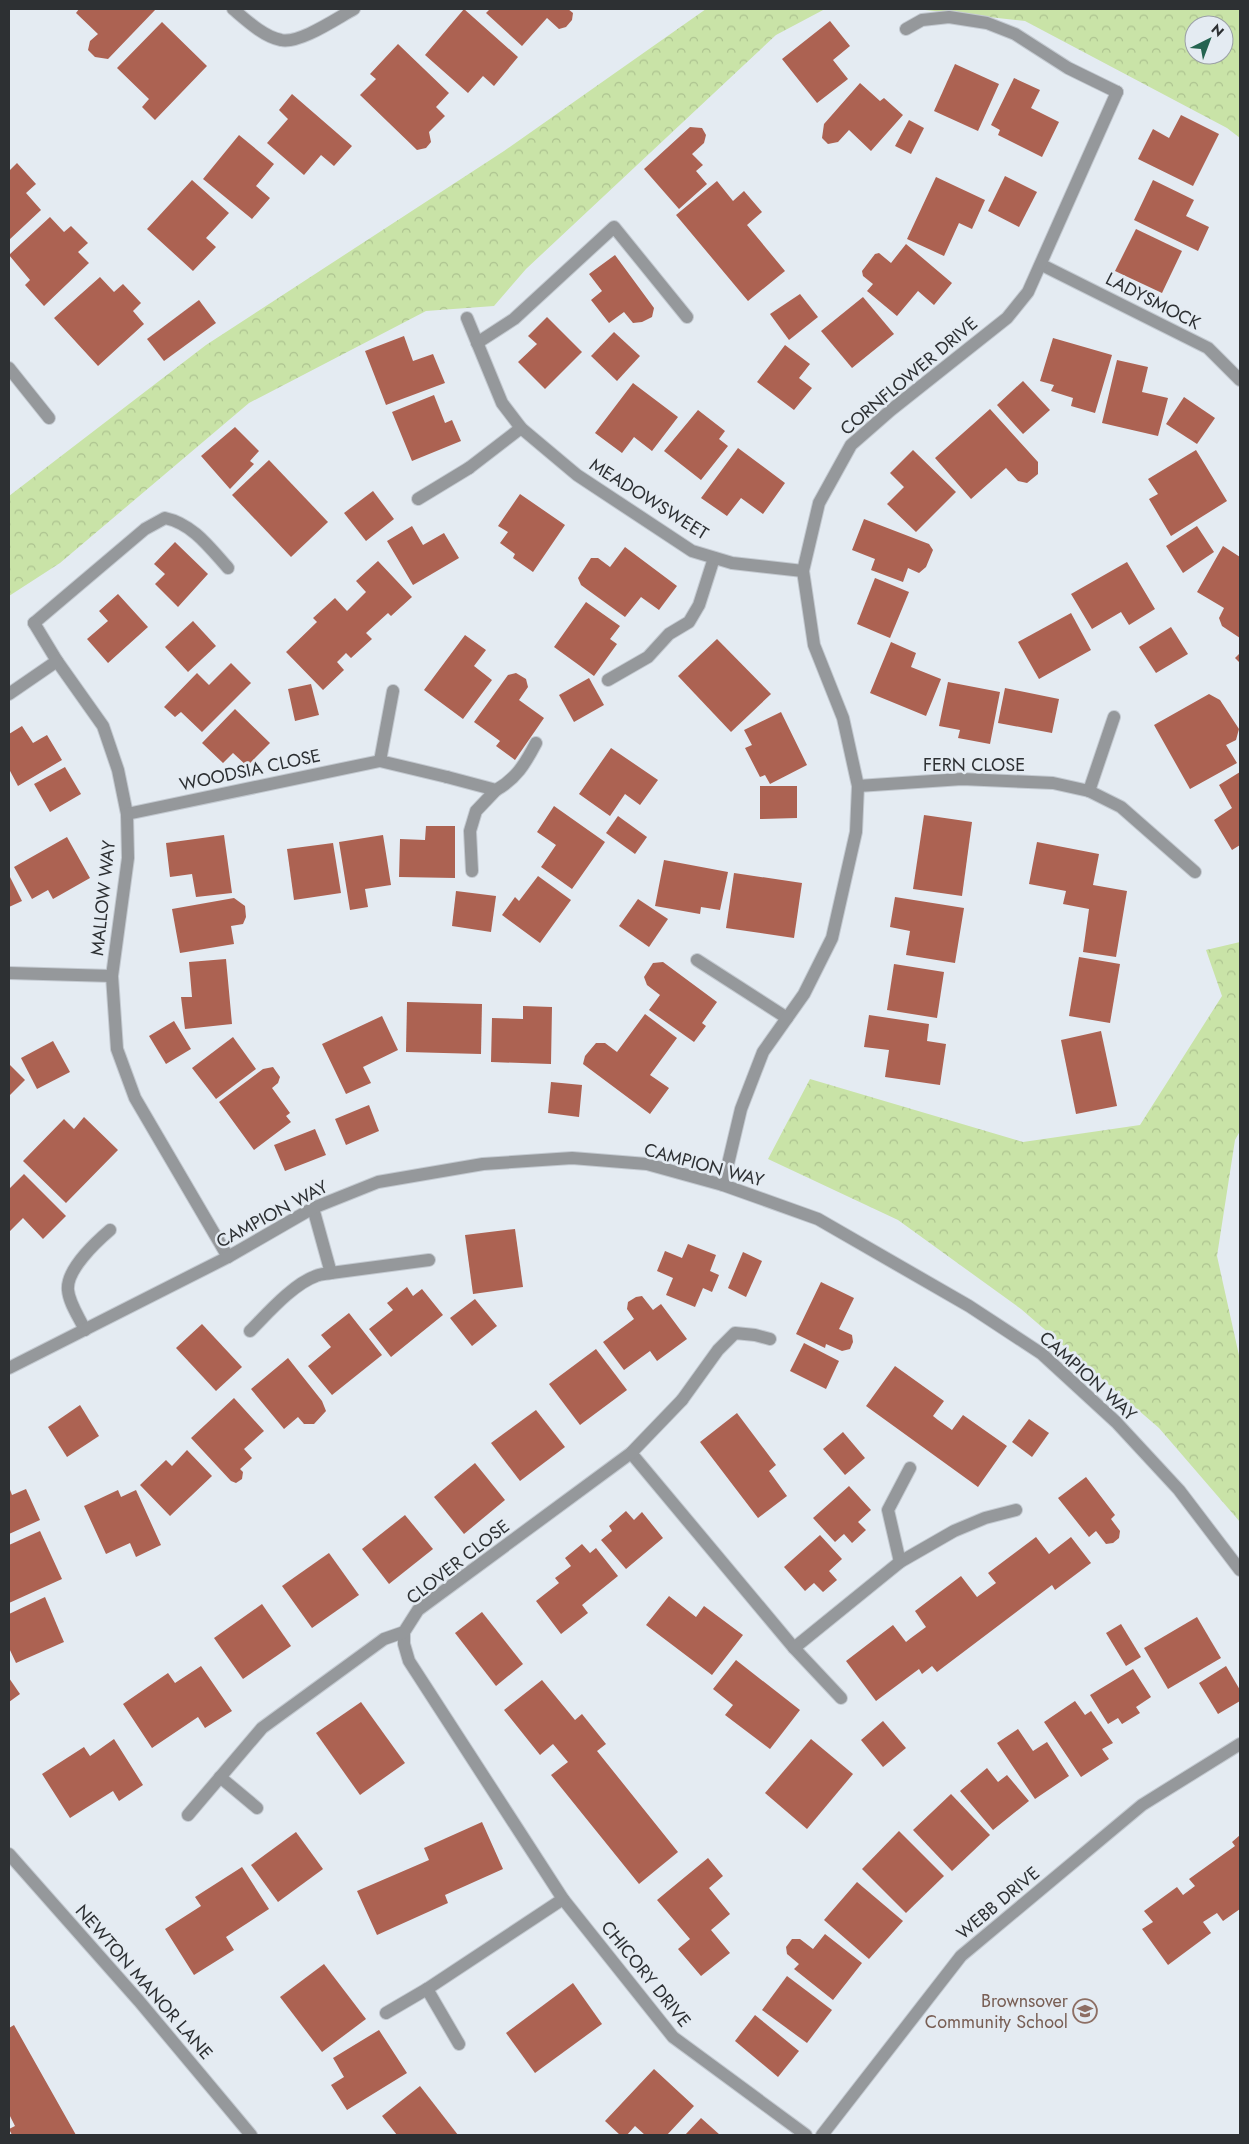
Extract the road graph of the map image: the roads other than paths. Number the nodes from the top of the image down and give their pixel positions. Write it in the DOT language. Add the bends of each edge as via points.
graph roads {
  1 [pos="233,9"];
  2 [pos="354,9"];
  3 [pos="906,29"];
  4 [pos="1042,265"];
  5 [pos="687,317"];
  6 [pos="467,318"];
  7 [pos="477,343"];
  8 [pos="9,368"];
  9 [pos="1240,380"];
  10 [pos="49,418"];
  11 [pos="521,428"];
  12 [pos="418,499"];
  13 [pos="714,558"];
  14 [pos="228,568"];
  15 [pos="803,571"];
  16 [pos="58,661"];
  17 [pos="608,680"];
  18 [pos="393,691"];
  19 [pos="9,694"];
  20 [pos="1114,716"];
  21 [pos="536,743"];
  22 [pos="380,761"];
  23 [pos="858,786"];
  24 [pos="496,790"];
  25 [pos="1089,791"];
  26 [pos="126,814"];
  27 [pos="472,871"];
  28 [pos="1195,872"];
  29 [pos="697,960"];
  30 [pos="9,973"];
  31 [pos="112,976"];
  32 [pos="787,1018"];
  33 [pos="723,1185"];
  34 [pos="313,1208"];
  35 [pos="110,1230"];
  36 [pos="228,1257"];
  37 [pos="429,1260"];
  38 [pos="331,1273"];
  39 [pos="85,1330"];
  40 [pos="250,1331"];
  41 [pos="770,1339"];
  42 [pos="9,1368"];
  43 [pos="631,1453"];
  44 [pos="910,1468"];
  45 [pos="1016,1510"];
  46 [pos="900,1562"];
  47 [pos="1240,1570"];
  48 [pos="404,1632"];
  49 [pos="794,1648"];
  50 [pos="841,1698"];
  51 [pos="1240,1744"];
  52 [pos="220,1778"];
  53 [pos="257,1808"];
  54 [pos="188,1815"];
  55 [pos="9,1854"];
  56 [pos="563,1899"];
  57 [pos="427,1989"];
  58 [pos="386,2013"];
  59 [pos="459,2044"];
  60 [pos="251,2135"];
  61 [pos="806,2135"];
  62 [pos="822,2135"];
  1 -- 2 [label="street" via="252,26 280,40 295,40"];
  3 -- 4 [label="street, CORNFLOWER DRIVE" via="922,20 949,16 987,23 1015,34 1068,68 1117,92"];
  4 -- 9 [label="street, LADYSMOCK" via="1208,348"];
  4 -- 15 [label="street, CORNFLOWER DRIVE" via="1028,292 1007,318 851,445 819,503"];
  5 -- 7 [label="street" via="614,227 514,320"];
  6 -- 7 [label="street, MEADOWSWEET"];
  7 -- 11 [label="street, MEADOWSWEET" via="502,403"];
  8 -- 10 [label="street"];
  11 -- 12 [label="street" via="469,468"];
  11 -- 13 [label="street, MEADOWSWEET" via="577,475 692,551"];
  13 -- 15 [label="street, MEADOWSWEET"];
  13 -- 17 [label="street" via="699,605 689,622 669,634 648,657"];
  14 -- 16 [label="street, MALLOW WAY" via="203,539 179,521 165,518 145,529 34,622"];
  15 -- 23 [label="street, CORNFLOWER DRIVE" via="814,646 842,718"];
  16 -- 19 [label="street"];
  16 -- 26 [label="street, MALLOW WAY" via="103,726 118,770"];
  18 -- 22 [label="street"];
  20 -- 25 [label="street"];
  21 -- 24 [label="street" via="524,767 509,783"];
  22 -- 24 [label="street, WOODSIA CLOSE"];
  22 -- 26 [label="street, WOODSIA CLOSE"];
  23 -- 25 [label="street, FERN CLOSE" via="962,779 1053,784"];
  23 -- 32 [label="street, CORNFLOWER DRIVE" via="856,832 832,938 804,994"];
  24 -- 27 [label="street" via="476,811 470,831"];
  25 -- 28 [label="street, FERN CLOSE" via="1121,807"];
  26 -- 31 [label="street, MALLOW WAY" via="128,858"];
  29 -- 32 [label="street"];
  30 -- 31 [label="street, MALLOW WAY"];
  31 -- 36 [label="street, MALLOW WAY" via="117,1049 135,1098"];
  32 -- 33 [label="street, CORNFLOWER DRIVE" via="763,1052 741,1110"];
  33 -- 34 [label="street, CAMPION WAY" via="647,1164 572,1158 483,1164 378,1182"];
  33 -- 47 [label="street, CAMPION WAY" via="818,1219 970,1306 1042,1354 1116,1422 1166,1477"];
  34 -- 36 [label="street, CAMPION WAY"];
  34 -- 38 [label="street"];
  35 -- 39 [label="street" via="76,1264 67,1288"];
  36 -- 39 [label="street, CAMPION WAY"];
  37 -- 38 [label="street"];
  38 -- 40 [label="street" via="302,1283"];
  39 -- 42 [label="street, CAMPION WAY"];
  41 -- 43 [label="street, CLOVER CLOSE" via="736,1333 718,1350 682,1400"];
  43 -- 48 [label="street, CLOVER CLOSE" via="418,1610"];
  43 -- 49 [label="street"];
  44 -- 46 [label="street" via="888,1510"];
  45 -- 46 [label="street" via="954,1531"];
  46 -- 49 [label="street"];
  48 -- 52 [label="street, CLOVER CLOSE" via="384,1639 262,1728"];
  48 -- 56 [label="street, CHICORY DRIVE" via="409,1661"];
  49 -- 50 [label="street"];
  51 -- 62 [label="street, WEBB DRIVE" via="1142,1805 961,1956"];
  52 -- 53 [label="street"];
  52 -- 54 [label="street, CLOVER CLOSE"];
  55 -- 60 [label="street, NEWTON MANOR LANE" via="139,2001"];
  56 -- 57 [label="street"];
  56 -- 61 [label="street, CHICORY DRIVE" via="673,2037"];
  57 -- 58 [label="street"];
  57 -- 59 [label="street"];
}
